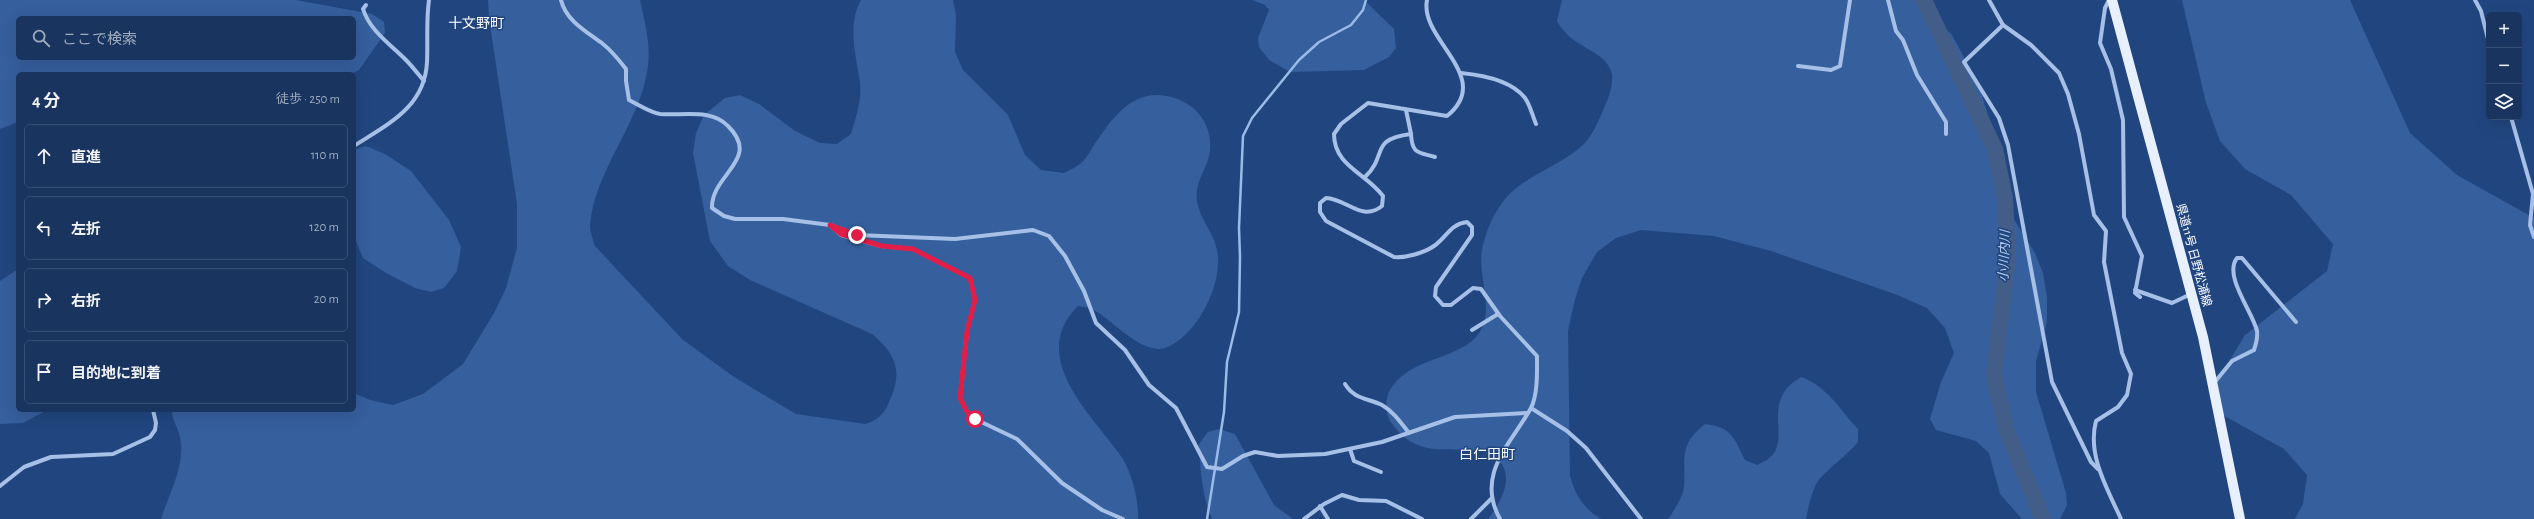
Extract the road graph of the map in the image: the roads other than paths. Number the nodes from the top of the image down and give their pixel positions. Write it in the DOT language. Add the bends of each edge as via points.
graph roads {
  1 [pos="429,0"];
  2 [pos="561,0"];
  3 [pos="1427,0"];
  4 [pos="1850,0"];
  5 [pos="1888,0"];
  6 [pos="1989,0"];
  7 [pos="2109,0"];
  8 [pos="2112,0"];
  9 [pos="2474,0"];
  10 [pos="366,5"];
  11 [pos="2003,25"];
  12 [pos="2486,31"];
  13 [pos="1798,66"];
  14 [pos="1461,72"];
  15 [pos="424,81"];
  16 [pos="1406,110"];
  17 [pos="2512,120"];
  18 [pos="1536,124"];
  19 [pos="1411,134"];
  20 [pos="1946,134"];
  21 [pos="356,145"];
  22 [pos="1435,157"];
  23 [pos="1365,178"];
  24 [pos="830,225"];
  25 [pos="2534,238"];
  26 [pos="2135,290"];
  27 [pos="2191,293"];
  28 [pos="2140,297"];
  29 [pos="1498,314"];
  30 [pos="2296,322"];
  31 [pos="1472,330"];
  32 [pos="1345,384"];
  33 [pos="2212,384"];
  34 [pos="1531,408"];
  35 [pos="153,412"];
  36 [pos="1526,413"];
  37 [pos="1409,433"];
  38 [pos="1350,449"];
  39 [pos="2098,469"];
  40 [pos="1381,472"];
  41 [pos="0,486"];
  42 [pos="1492,498"];
  43 [pos="1320,506"];
  44 [pos="1122,519"];
  45 [pos="1304,519"];
  46 [pos="1328,519"];
  47 [pos="1422,519"];
  48 [pos="1471,519"];
  49 [pos="1500,519"];
  50 [pos="1640,519"];
  51 [pos="2121,519"];
  52 [pos="2240,519"];
  1 -- 15 [label="street"];
  2 -- 24 [label="street" via="577,24 616,55 626,69 630,100 659,114 712,116 727,124 738,137 741,147 739,156 712,199 712,208 734,219 783,220"];
  3 -- 14 [label="street" via="1428,19"];
  4 -- 13 [label="street" via="1840,66 1831,70"];
  5 -- 20 [label="street" via="1896,31 1903,40 1917,75 1946,122"];
  6 -- 11 [label="street"];
  7 -- 26 [label="street" via="2105,8 2100,43 2111,69 2123,120 2124,217 2142,256"];
  8 -- 27 [label="main road, 県道11号 日野松浦線"];
  9 -- 12 [label="street" via="2481,11"];
  10 -- 15 [label="street" via="363,9 365,17"];
  11 -- 39 [label="street" via="1964,62 1999,118 2008,145 2052,382 2091,462"];
  11 -- 39 [label="street" via="2031,45 2059,73 2068,94 2079,134 2094,215 2106,231 2104,262 2122,353 2131,374 2127,396 2118,407 2096,421 2092,435"];
  14 -- 16 [label="street" via="1462,94 1456,108 1446,116"];
  14 -- 18 [label="street" via="1488,76 1515,91 1525,98"];
  15 -- 21 [label="street" via="417,98 397,119"];
  16 -- 19 [label="street"];
  16 -- 23 [label="street" via="1368,103 1334,134 1337,155"];
  17 -- 25 [label="street" via="2533,194 2530,225"];
  19 -- 22 [label="street" via="1412,146 1416,151"];
  19 -- 23 [label="street" via="1385,141 1380,147 1375,167"];
  23 -- 29 [label="street" via="1376,186 1383,196 1382,206 1376,211 1365,213 1336,198 1326,198 1320,203 1320,212 1326,221 1394,257 1404,258 1434,246 1452,227 1467,222 1472,227 1472,235 1436,287 1435,296 1443,306 1451,305 1473,288 1481,289"];
  24 -- 38 [label="street" via="857,235 895,237 955,239 1033,230 1049,236 1065,256 1084,291 1096,323 1125,350 1149,385 1176,408 1207,467 1222,469 1255,452 1278,456 1325,454"];
  24 -- 44 [label="street" via="841,234 882,246 913,249 970,278 975,300 967,331 960,398 967,412 975,419 1017,439 1062,482 1102,510"];
  26 -- 27 [label="street" via="2172,303"];
  26 -- 28 [label="street"];
  27 -- 33 [label="main road, 県道11号 日野松浦線"];
  29 -- 31 [label="street"];
  29 -- 34 [label="street" via="1538,356"];
  30 -- 33 [label="street" via="2242,258 2237,258 2234,261 2236,283 2257,332 2257,340 2254,350 2232,361"];
  32 -- 37 [label="street" via="1358,398 1383,406 1395,415"];
  33 -- 52 [label="main road, 県道11号 日野松浦線"];
  34 -- 36 [label="street"];
  34 -- 50 [label="street" via="1567,431 1586,448"];
  35 -- 41 [label="street" via="156,423 150,437 113,454 51,457 24,467"];
  36 -- 37 [label="street" via="1455,417"];
  36 -- 42 [label="street" via="1495,469 1491,482"];
  37 -- 38 [label="street"];
  38 -- 40 [label="street" via="1354,461"];
  39 -- 51 [label="street"];
  42 -- 48 [label="street"];
  42 -- 49 [label="street"];
  43 -- 45 [label="street"];
  43 -- 46 [label="street"];
  43 -- 47 [label="street" via="1342,495 1359,500 1386,501"];
}
